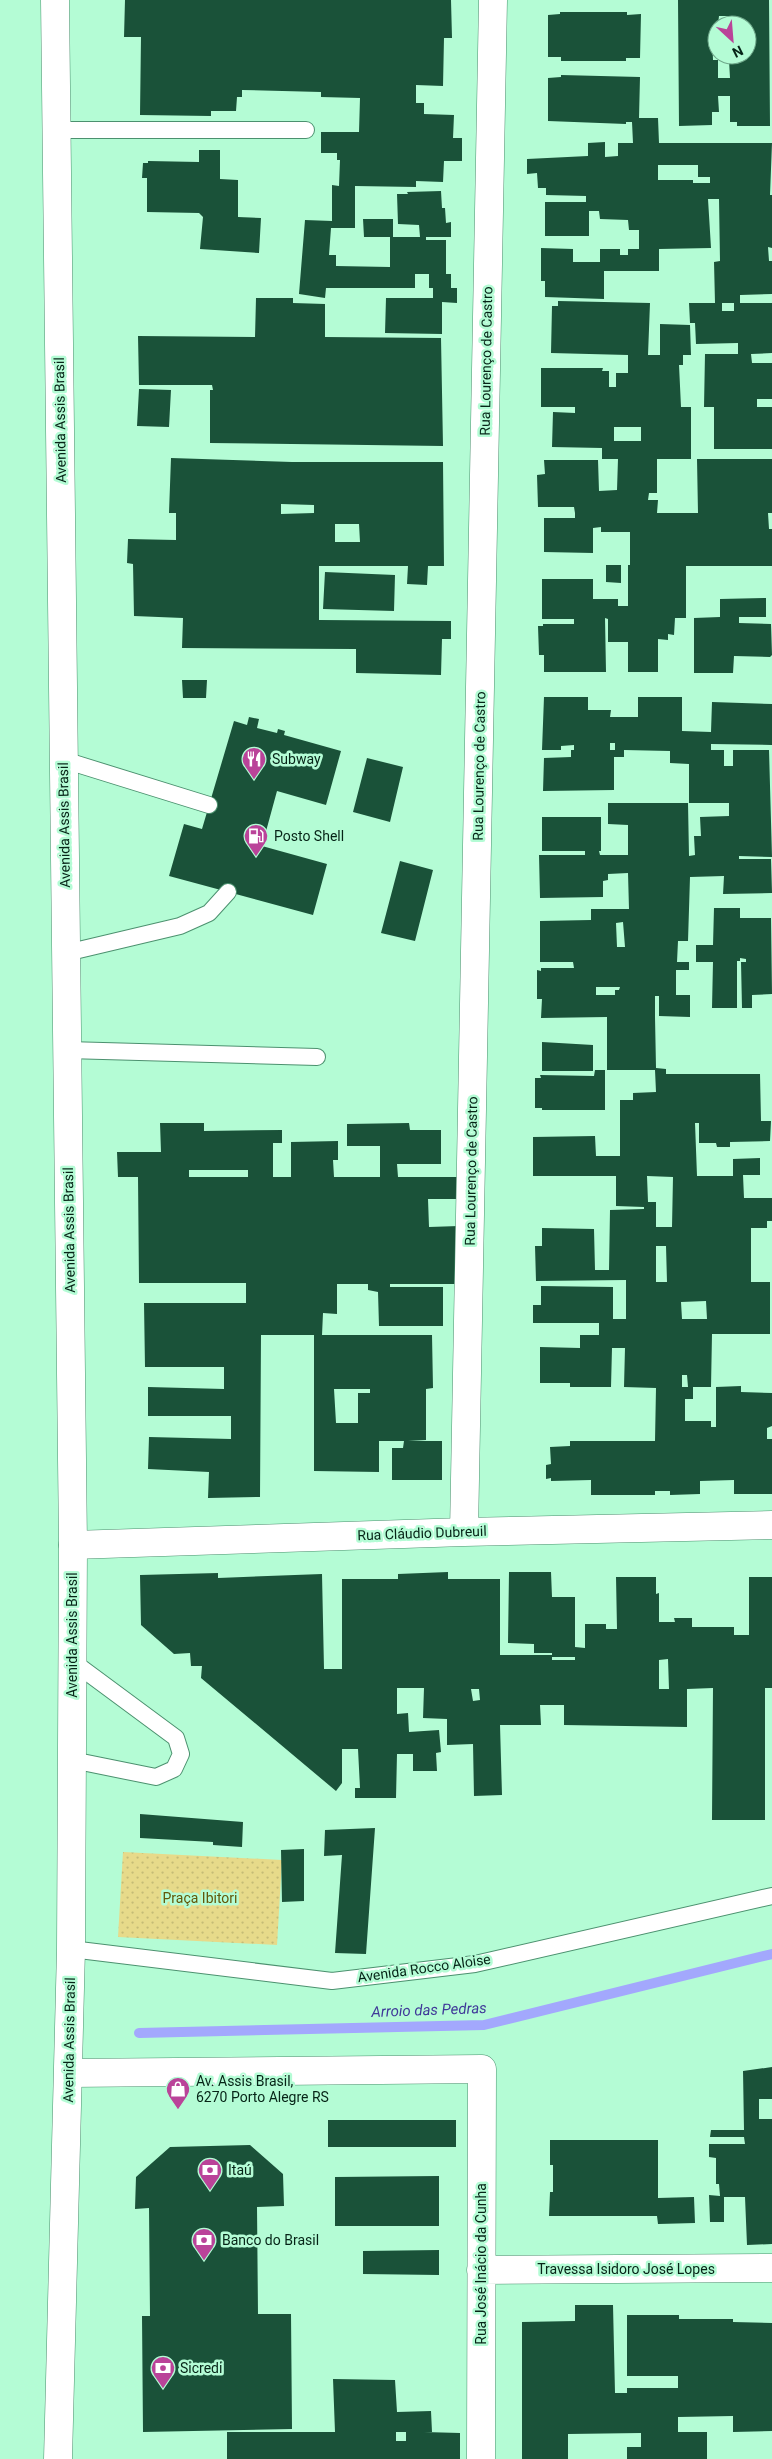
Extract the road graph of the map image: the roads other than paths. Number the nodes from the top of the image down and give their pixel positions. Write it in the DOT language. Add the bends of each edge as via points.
graph roads {
  1 [pos="55,0"];
  2 [pos="493,0"];
  3 [pos="56,130"];
  4 [pos="306,130"];
  5 [pos="64,760"];
  6 [pos="209,805"];
  7 [pos="228,892"];
  8 [pos="66,953"];
  9 [pos="67,1050"];
  10 [pos="317,1058"];
  11 [pos="772,1526"];
  12 [pos="464,1532"];
  13 [pos="73,1545"];
  14 [pos="72,1661"];
  15 [pos="72,1760"];
  16 [pos="772,1896"];
  17 [pos="71,1949"];
  18 [pos="69,2073"];
  19 [pos="772,2268"];
  20 [pos="481,2270"];
  21 [pos="58,2459"];
  22 [pos="482,2459"];
  1 -- 3 [label="street, Avenida Assis Brasil"];
  2 -- 12 [label="street, Rua Lourenço de Castro"];
  3 -- 4 [label="lane"];
  3 -- 5 [label="street, Avenida Assis Brasil"];
  5 -- 6 [label="lane"];
  5 -- 8 [label="street, Avenida Assis Brasil"];
  7 -- 8 [label="lane" via="209,913 180,926"];
  8 -- 9 [label="street, Avenida Assis Brasil"];
  9 -- 10 [label="lane"];
  9 -- 13 [label="street, Avenida Assis Brasil"];
  11 -- 12 [label="street, Rua Cláudio Dubreuil"];
  12 -- 13 [label="street, Rua Cláudio Dubreuil"];
  13 -- 14 [label="street, Avenida Assis Brasil"];
  14 -- 15 [label="street, Avenida Assis Brasil"];
  14 -- 15 [label="lane" via="176,1738 181,1754 174,1769 156,1777"];
  15 -- 17 [label="street, Avenida Assis Brasil"];
  16 -- 17 [label="lane, Avenida Rocco Aloise" via="475,1964 332,1980"];
  17 -- 18 [label="street, Avenida Assis Brasil"];
  18 -- 20 [label="street, Rua José Inácio da Cunha" via="482,2069"];
  18 -- 21 [label="street, Avenida Assis Brasil"];
  19 -- 20 [label="street, Travessa Isidoro José Lopes"];
  20 -- 22 [label="street, Rua José Inácio da Cunha"];
}
